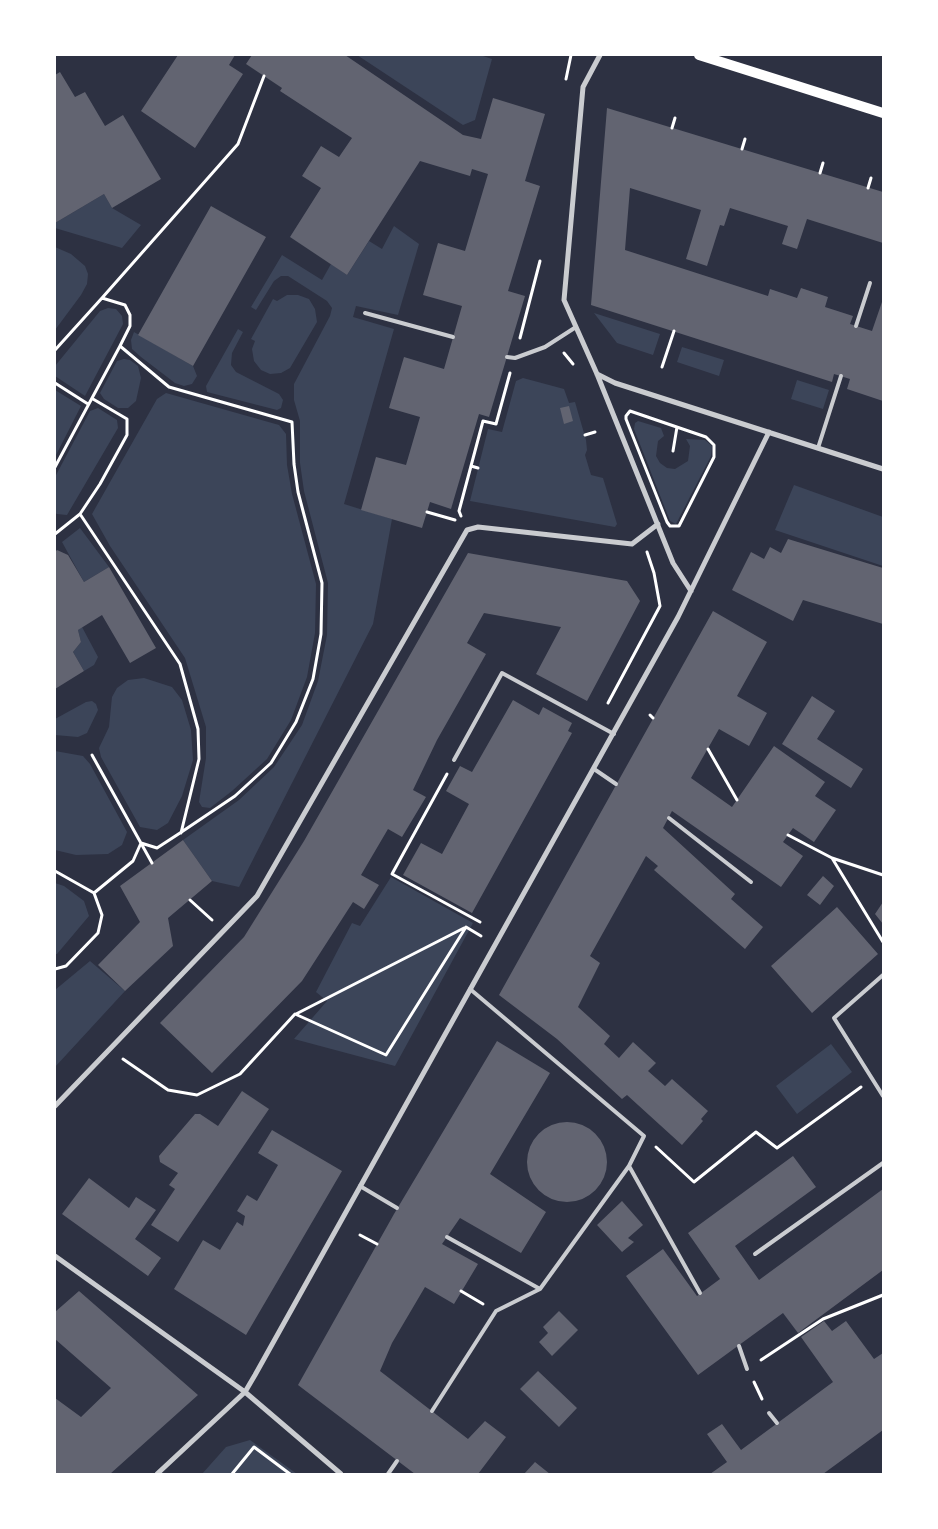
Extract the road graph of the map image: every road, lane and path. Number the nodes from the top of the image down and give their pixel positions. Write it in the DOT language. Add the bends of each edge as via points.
graph roads {
  1 [pos="600,55"];
  2 [pos="699,55"];
  3 [pos="264,76"];
  4 [pos="883,113"];
  5 [pos="675,118"];
  6 [pos="672,128"];
  7 [pos="745,139"];
  8 [pos="742,149"];
  9 [pos="823,163"];
  10 [pos="820,173"];
  11 [pos="871,178"];
  12 [pos="868,188"];
  13 [pos="540,261"];
  14 [pos="870,283"];
  15 [pos="102,298"];
  16 [pos="365,313"];
  17 [pos="856,326"];
  18 [pos="576,327"];
  19 [pos="674,331"];
  20 [pos="453,337"];
  21 [pos="120,346"];
  22 [pos="55,350"];
  23 [pos="507,356"];
  24 [pos="515,358"];
  25 [pos="662,367"];
  26 [pos="597,374"];
  27 [pos="841,376"];
  28 [pos="55,383"];
  29 [pos="93,399"];
  30 [pos="88,404"];
  31 [pos="677,427"];
  32 [pos="595,432"];
  33 [pos="768,432"];
  34 [pos="585,435"];
  35 [pos="818,448"];
  36 [pos="673,451"];
  37 [pos="471,466"];
  38 [pos="55,467"];
  39 [pos="478,468"];
  40 [pos="883,469"];
  41 [pos="427,512"];
  42 [pos="80,514"];
  43 [pos="658,524"];
  44 [pos="55,534"];
  45 [pos="642,537"];
  46 [pos="691,590"];
  47 [pos="597,724"];
  48 [pos="614,734"];
  49 [pos="708,749"];
  50 [pos="92,755"];
  51 [pos="454,760"];
  52 [pos="594,769"];
  53 [pos="616,784"];
  54 [pos="737,800"];
  55 [pos="669,818"];
  56 [pos="180,834"];
  57 [pos="788,835"];
  58 [pos="141,843"];
  59 [pos="832,858"];
  60 [pos="152,863"];
  61 [pos="55,871"];
  62 [pos="883,875"];
  63 [pos="751,882"];
  64 [pos="94,893"];
  65 [pos="190,900"];
  66 [pos="480,922"];
  67 [pos="466,927"];
  68 [pos="486,928"];
  69 [pos="224,930"];
  70 [pos="482,936"];
  71 [pos="883,942"];
  72 [pos="496,943"];
  73 [pos="477,945"];
  74 [pos="55,969"];
  75 [pos="883,975"];
  76 [pos="470,989"];
  77 [pos="295,1014"];
  78 [pos="110,1050"];
  79 [pos="872,1079"];
  80 [pos="883,1096"];
  81 [pos="55,1106"];
  82 [pos="644,1136"];
  83 [pos="883,1163"];
  84 [pos="629,1166"];
  85 [pos="360,1186"];
  86 [pos="397,1208"];
  87 [pos="360,1235"];
  88 [pos="447,1237"];
  89 [pos="377,1244"];
  90 [pos="755,1254"];
  91 [pos="55,1256"];
  92 [pos="540,1290"];
  93 [pos="461,1291"];
  94 [pos="700,1293"];
  95 [pos="883,1294"];
  96 [pos="496,1312"];
  97 [pos="739,1346"];
  98 [pos="747,1368"];
  99 [pos="245,1392"];
  100 [pos="432,1411"];
  101 [pos="769,1413"];
  102 [pos="777,1423"];
  103 [pos="397,1461"];
  104 [pos="157,1474"];
  105 [pos="232,1474"];
  106 [pos="290,1474"];
  107 [pos="341,1474"];
  108 [pos="388,1474"];
  1 -- 18 [label="street" via="583,87 581,106 564,300"];
  2 -- 4 [label="main road"];
  3 -- 15 [label="path" via="238,144"];
  5 -- 6 [label="path"];
  7 -- 8 [label="path"];
  9 -- 10 [label="path"];
  11 -- 12 [label="path"];
  13 -- 24 [label="path"];
  14 -- 17 [label="lane"];
  15 -- 21 [label="path" via="124,305 130,315 130,326"];
  15 -- 22 [label="path"];
  16 -- 20 [label="lane"];
  18 -- 24 [label="lane" via="545,347"];
  18 -- 26 [label="street"];
  19 -- 25 [label="path"];
  21 -- 29 [label="path"];
  21 -- 56 [label="path" via="170,387 292,422 298,492 322,583 321,634 313,679 296,722 271,763 235,796"];
  23 -- 24 [label="lane"];
  24 -- 37 [label="path" via="496,424 483,421"];
  26 -- 33 [label="street" via="615,383"];
  26 -- 43 [label="street"];
  27 -- 35 [label="lane"];
  28 -- 30 [label="path"];
  29 -- 30 [label="path"];
  29 -- 42 [label="path" via="127,419 127,435"];
  30 -- 38 [label="path"];
  31 -- 31 [label="path" via="711,440 716,451 682,523 674,527 667,522 626,416 634,411"];
  31 -- 36 [label="path"];
  32 -- 34 [label="path"];
  33 -- 35 [label="street"];
  33 -- 46 [label="street"];
  35 -- 40 [label="street"];
  37 -- 39 [label="path"];
  37 -- 41 [label="path" via="459,511 464,522"];
  42 -- 44 [label="path"];
  42 -- 56 [label="path" via="180,664 198,729 199,759"];
  43 -- 45 [label="street"];
  43 -- 46 [label="street" via="673,563"];
  45 -- 47 [label="path" via="654,573 660,606"];
  45 -- 69 [label="street" via="632,544 478,527 467,530 257,896"];
  46 -- 48 [label="street"];
  47 -- 48 [label="lane"];
  47 -- 51 [label="lane" via="502,673"];
  48 -- 52 [label="street"];
  49 -- 54 [label="path"];
  50 -- 58 [label="path"];
  51 -- 66 [label="path" via="392,874"];
  52 -- 53 [label="lane"];
  52 -- 72 [label="street"];
  55 -- 63 [label="lane"];
  56 -- 58 [label="path" via="157,848"];
  57 -- 59 [label="path"];
  58 -- 60 [label="path"];
  58 -- 64 [label="path" via="132,861"];
  59 -- 62 [label="path"];
  59 -- 71 [label="path"];
  61 -- 64 [label="path"];
  64 -- 74 [label="path" via="102,915 98,933 66,966"];
  65 -- 69 [label="path"];
  67 -- 70 [label="path"];
  67 -- 77 [label="path"];
  67 -- 77 [label="path" via="386,1055"];
  68 -- 70 [label="path"];
  69 -- 78 [label="street"];
  70 -- 72 [label="path"];
  70 -- 73 [label="path"];
  72 -- 76 [label="street"];
  75 -- 79 [label="lane" via="834,1018"];
  76 -- 82 [label="lane"];
  76 -- 85 [label="street"];
  77 -- 78 [label="path" via="240,1074 197,1095 168,1090"];
  78 -- 81 [label="street"];
  79 -- 80 [label="lane"];
  79 -- 82 [label="path" via="777,1148 756,1132 694,1182"];
  82 -- 84 [label="lane"];
  83 -- 90 [label="lane"];
  84 -- 92 [label="lane"];
  84 -- 94 [label="lane"];
  85 -- 86 [label="lane"];
  85 -- 99 [label="street"];
  87 -- 89 [label="path"];
  88 -- 92 [label="lane"];
  91 -- 99 [label="street"];
  92 -- 96 [label="lane"];
  93 -- 96 [label="path"];
  95 -- 98 [label="path" via="823,1319"];
  96 -- 100 [label="lane"];
  97 -- 98 [label="lane"];
  98 -- 101 [label="path"];
  99 -- 104 [label="street"];
  99 -- 107 [label="street"];
  101 -- 102 [label="lane"];
  103 -- 108 [label="lane"];
  105 -- 106 [label="path" via="254,1448"];
}
